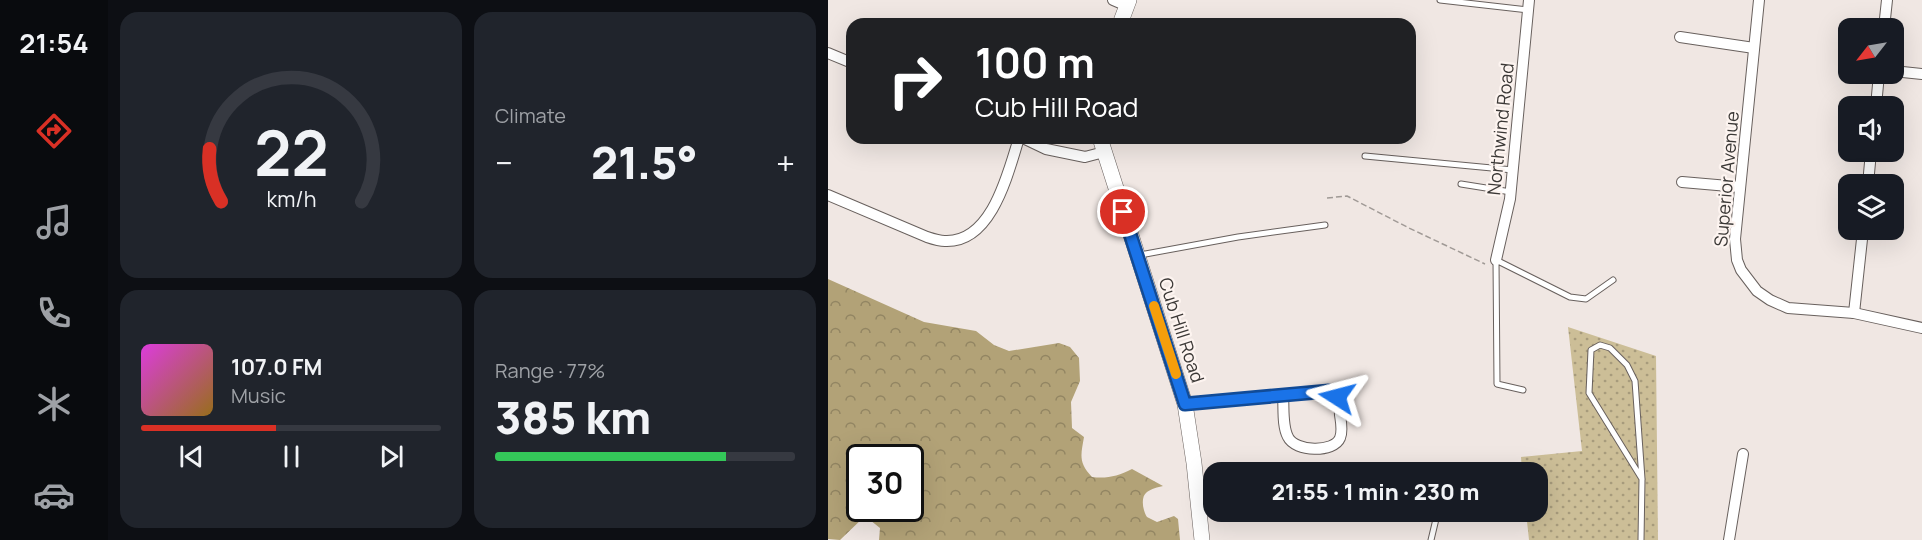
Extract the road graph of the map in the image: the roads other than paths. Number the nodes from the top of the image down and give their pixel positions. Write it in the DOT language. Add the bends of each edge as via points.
graph roads {
  1 [pos="1440,0"];
  2 [pos="1759,0"];
  3 [pos="1887,0"];
  4 [pos="1123,2"];
  5 [pos="1528,5"];
  6 [pos="1121,18"];
  7 [pos="1885,18"];
  8 [pos="1680,37"];
  9 [pos="1754,48"];
  10 [pos="828,53"];
  11 [pos="846,60"];
  12 [pos="1904,72"];
  13 [pos="1922,74"];
  14 [pos="1019,144"];
  15 [pos="1036,144"];
  16 [pos="1102,145"];
  17 [pos="1365,156"];
  18 [pos="1513,170"];
  19 [pos="1682,182"];
  20 [pos="1461,184"];
  21 [pos="1740,187"];
  22 [pos="1511,192"];
  23 [pos="828,195"];
  24 [pos="1325,225"];
  25 [pos="1862,240"];
  26 [pos="1137,256"];
  27 [pos="1497,260"];
  28 [pos="1613,280"];
  29 [pos="1854,313"];
  30 [pos="1922,328"];
  31 [pos="1523,390"];
  32 [pos="1283,395"];
  33 [pos="1185,404"];
  34 [pos="1743,454"];
  35 [pos="1642,479"];
  36 [pos="1435,522"];
  37 [pos="1202,540"];
  38 [pos="1431,540"];
  39 [pos="1641,540"];
  40 [pos="1729,540"];
  1 -- 5 [label="lane"];
  2 -- 9 [label="street, Superior Avenue"];
  3 -- 7 [label="street"];
  4 -- 6 [label="street"];
  5 -- 18 [label="street, Northwind Road"];
  8 -- 9 [label="street"];
  9 -- 21 [label="street, Superior Avenue"];
  10 -- 11 [label="street"];
  12 -- 13 [label="street"];
  14 -- 23 [label="street" via="990,215 977,229 953,241 927,237"];
  15 -- 16 [label="street" via="1085,157"];
  16 -- 26 [label="street, Cub Hill Road"];
  17 -- 18 [label="lane"];
  18 -- 22 [label="street, Northwind Road"];
  19 -- 21 [label="street"];
  20 -- 22 [label="lane"];
  21 -- 29 [label="street, Superior Avenue" via="1737,260 1757,291 1788,308"];
  22 -- 27 [label="street, Northwind Road"];
  24 -- 26 [label="lane"];
  25 -- 29 [label="street"];
  26 -- 33 [label="street, Cub Hill Road"];
  27 -- 28 [label="lane" via="1570,297 1586,299"];
  27 -- 31 [label="lane" via="1497,384"];
  29 -- 30 [label="street, Superior Avenue"];
  32 -- 32 [label="street" via="1286,434 1293,444 1305,449 1337,443 1342,430 1334,393"];
  32 -- 33 [label="street"];
  33 -- 37 [label="street, Cub Hill Road"];
  34 -- 40 [label="street"];
  35 -- 35 [label="lane" via="1589,393 1591,350 1600,345 1610,348 1627,364 1635,381"];
  35 -- 39 [label="lane"];
  36 -- 38 [label="lane"];
}
